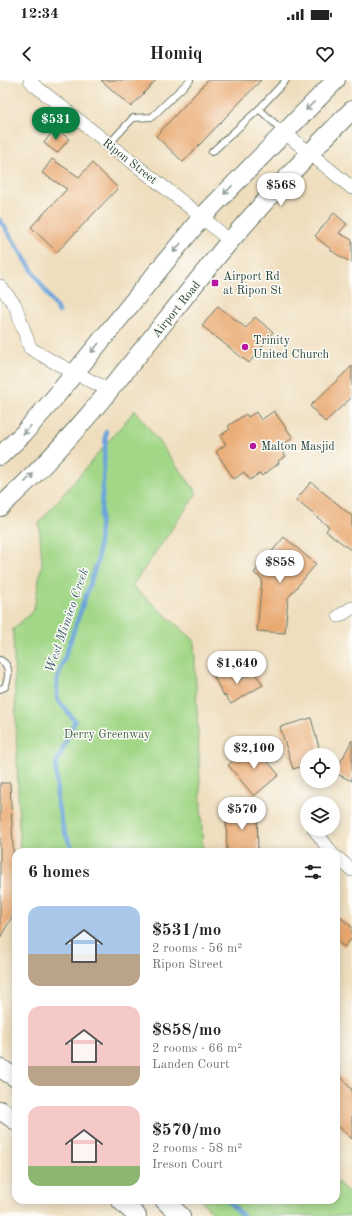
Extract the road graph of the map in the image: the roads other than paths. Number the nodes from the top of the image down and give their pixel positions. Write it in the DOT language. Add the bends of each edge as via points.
graph roads {
  1 [pos="30,80"];
  2 [pos="190,80"];
  3 [pos="286,80"];
  4 [pos="336,80"];
  5 [pos="259,109"];
  6 [pos="352,110"];
  7 [pos="284,132"];
  8 [pos="109,144"];
  9 [pos="212,152"];
  10 [pos="309,154"];
  11 [pos="352,188"];
  12 [pos="202,217"];
  13 [pos="230,241"];
  14 [pos="0,286"];
  15 [pos="75,373"];
  16 [pos="108,390"];
  17 [pos="0,456"];
  18 [pos="0,507"];
  19 [pos="352,608"];
  20 [pos="339,616"];
  21 [pos="0,660"];
  22 [pos="0,690"];
  23 [pos="319,836"];
  24 [pos="328,848"];
  25 [pos="340,860"];
  26 [pos="352,870"];
  27 [pos="0,1068"];
  28 [pos="12,1076"];
  29 [pos="0,1110"];
  30 [pos="12,1118"];
  31 [pos="124,1204"];
  32 [pos="168,1204"];
  33 [pos="137,1216"];
  34 [pos="181,1216"];
  1 -- 8 [label="street, Ripon Street"];
  2 -- 8 [label="lane" via="152,118 133,118"];
  3 -- 5 [label="lane"];
  4 -- 7 [label="main road, one-way"];
  5 -- 7 [label="lane"];
  5 -- 9 [label="lane"];
  6 -- 10 [label="main road, Airport Road"];
  7 -- 10 [label="street"];
  7 -- 12 [label="main road, one-way"];
  8 -- 12 [label="street, Ripon Street"];
  10 -- 11 [label="street"];
  10 -- 13 [label="main road, Airport Road"];
  12 -- 13 [label="street, Ripon Street"];
  12 -- 15 [label="main road, one-way"];
  13 -- 16 [label="main road, Airport Road"];
  14 -- 15 [label="street" via="15,305 30,348"];
  15 -- 16 [label="street"];
  15 -- 17 [label="main road, one-way" via="28,429"];
  18 -- 16 [label="main road, Airport Road, one-way" via="46,462"];
  19 -- 20 [label="street"];
  21 -- 22 [label="lane" via="6,664 8,679 5,687"];
  23 -- 24 [label="street"];
  25 -- 26 [label="street"];
  27 -- 28 [label="main road"];
  29 -- 30 [label="main road"];
  31 -- 33 [label="main road"];
  32 -- 34 [label="main road"];
}
